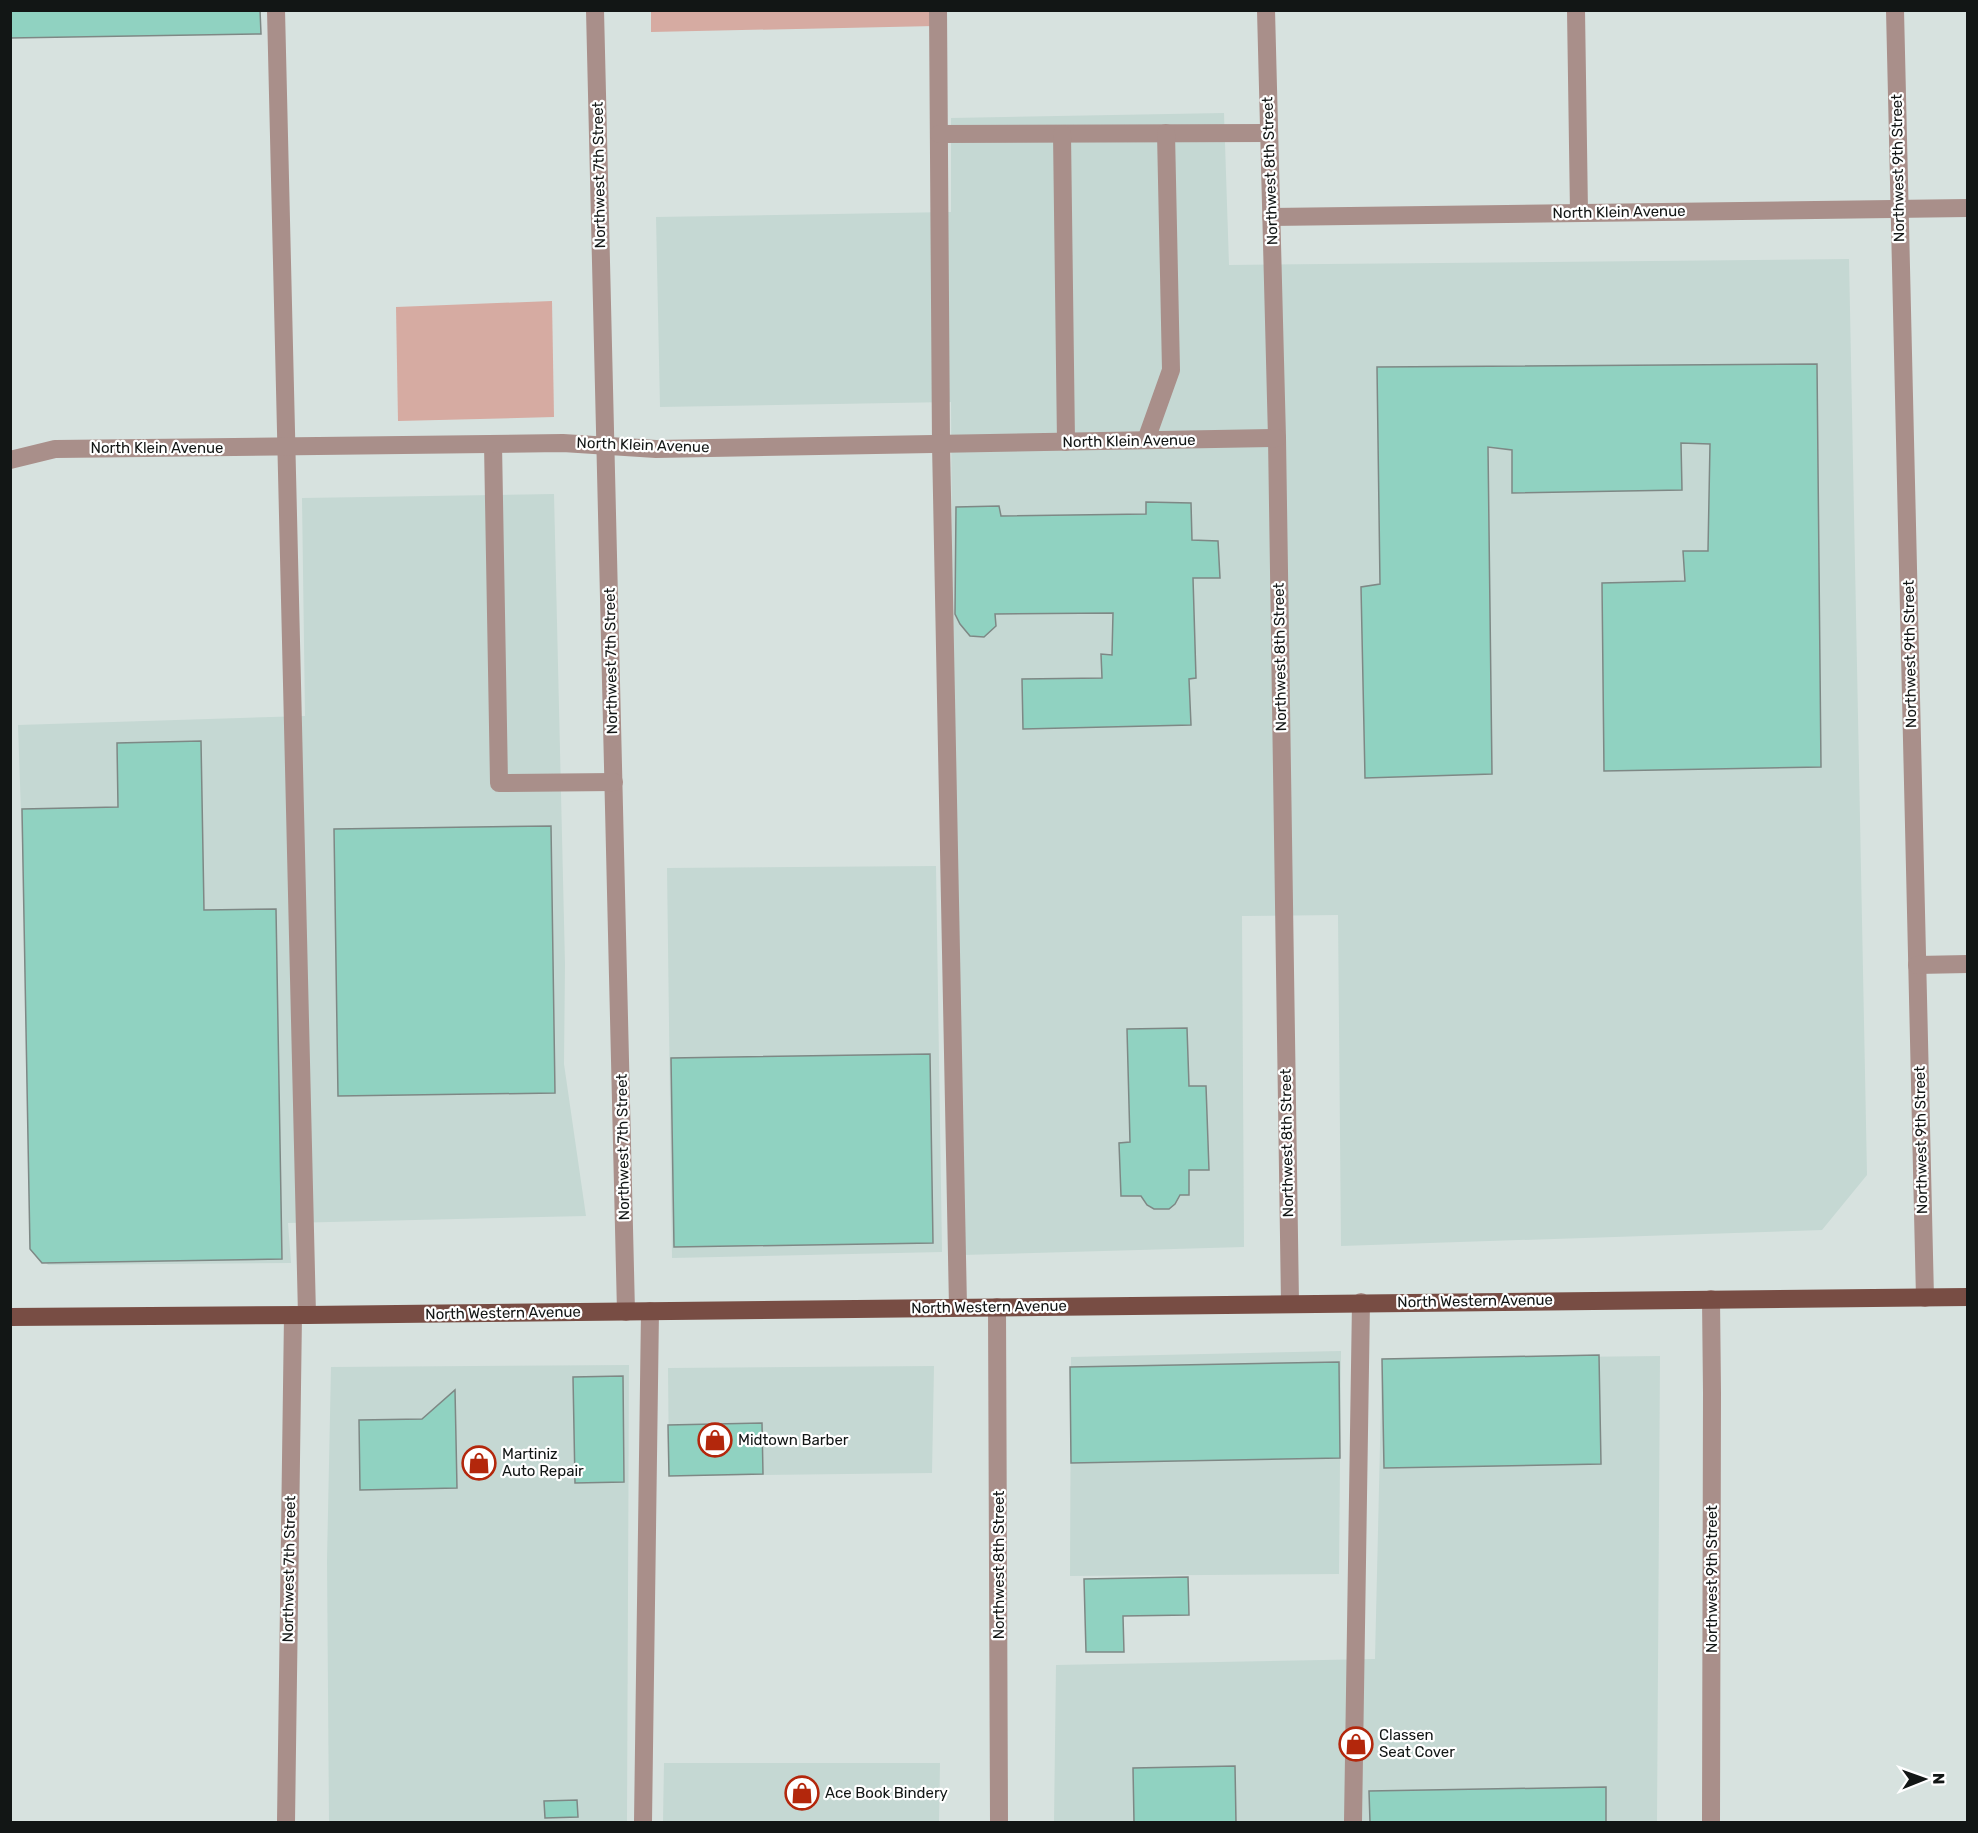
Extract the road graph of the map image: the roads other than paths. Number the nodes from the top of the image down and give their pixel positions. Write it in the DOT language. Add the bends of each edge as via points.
graph roads {
  1 [pos="276,10"];
  2 [pos="595,10"];
  3 [pos="938,10"];
  4 [pos="1266,10"];
  5 [pos="1576,10"];
  6 [pos="1895,10"];
  7 [pos="1269,133"];
  8 [pos="939,134"];
  9 [pos="1062,134"];
  10 [pos="1166,134"];
  11 [pos="1968,208"];
  12 [pos="1899,209"];
  13 [pos="1580,213"];
  14 [pos="1271,217"];
  15 [pos="1277,438"];
  16 [pos="1146,440"];
  17 [pos="1066,442"];
  18 [pos="493,444"];
  19 [pos="941,444"];
  20 [pos="606,445"];
  21 [pos="286,447"];
  22 [pos="10,460"];
  23 [pos="614,782"];
  24 [pos="1968,964"];
  25 [pos="1917,965"];
  26 [pos="1968,1297"];
  27 [pos="1925,1298"];
  28 [pos="1711,1299"];
  29 [pos="1361,1302"];
  30 [pos="1290,1303"];
  31 [pos="997,1306"];
  32 [pos="958,1307"];
  33 [pos="650,1311"];
  34 [pos="626,1312"];
  35 [pos="300,1315"];
  36 [pos="10,1317"];
  37 [pos="286,1822"];
  38 [pos="643,1822"];
  39 [pos="999,1822"];
  40 [pos="1353,1822"];
  41 [pos="1711,1822"];
  1 -- 21 [label="street, Northwest 7th Street"];
  2 -- 20 [label="street, Northwest 7th Street"];
  3 -- 8 [label="street"];
  4 -- 7 [label="street, Northwest 8th Street"];
  5 -- 13 [label="street"];
  6 -- 12 [label="street, Northwest 9th Street"];
  7 -- 10 [label="street"];
  7 -- 14 [label="street, Northwest 8th Street"];
  8 -- 9 [label="street"];
  8 -- 19 [label="street"];
  9 -- 10 [label="street"];
  9 -- 17 [label="street"];
  10 -- 16 [label="street" via="1171,370"];
  11 -- 12 [label="street, North Klein Avenue"];
  12 -- 13 [label="street, North Klein Avenue"];
  12 -- 25 [label="street, Northwest 9th Street"];
  13 -- 14 [label="street, North Klein Avenue"];
  14 -- 15 [label="street, Northwest 8th Street"];
  15 -- 16 [label="street, North Klein Avenue"];
  15 -- 30 [label="street, Northwest 8th Street"];
  16 -- 17 [label="street, North Klein Avenue"];
  17 -- 19 [label="street, North Klein Avenue"];
  18 -- 20 [label="street, North Klein Avenue"];
  18 -- 21 [label="street, North Klein Avenue"];
  18 -- 23 [label="street" via="499,783"];
  19 -- 20 [label="street, North Klein Avenue" via="656,449"];
  19 -- 32 [label="street"];
  20 -- 23 [label="street, Northwest 7th Street"];
  21 -- 22 [label="street, North Klein Avenue" via="55,449"];
  21 -- 35 [label="street, Northwest 7th Street"];
  23 -- 34 [label="street, Northwest 7th Street"];
  24 -- 25 [label="street"];
  25 -- 27 [label="street, Northwest 9th Street"];
  26 -- 27 [label="main road, North Western Avenue"];
  27 -- 28 [label="main road, North Western Avenue"];
  28 -- 29 [label="main road, North Western Avenue"];
  28 -- 41 [label="street, Northwest 9th Street"];
  29 -- 30 [label="main road, North Western Avenue"];
  29 -- 40 [label="street"];
  30 -- 31 [label="main road, North Western Avenue"];
  31 -- 32 [label="main road, North Western Avenue"];
  31 -- 39 [label="street, Northwest 8th Street"];
  32 -- 33 [label="main road, North Western Avenue"];
  33 -- 34 [label="main road, North Western Avenue"];
  33 -- 38 [label="street"];
  34 -- 35 [label="main road, North Western Avenue"];
  35 -- 36 [label="main road, North Western Avenue"];
  35 -- 37 [label="street, Northwest 7th Street"];
}
